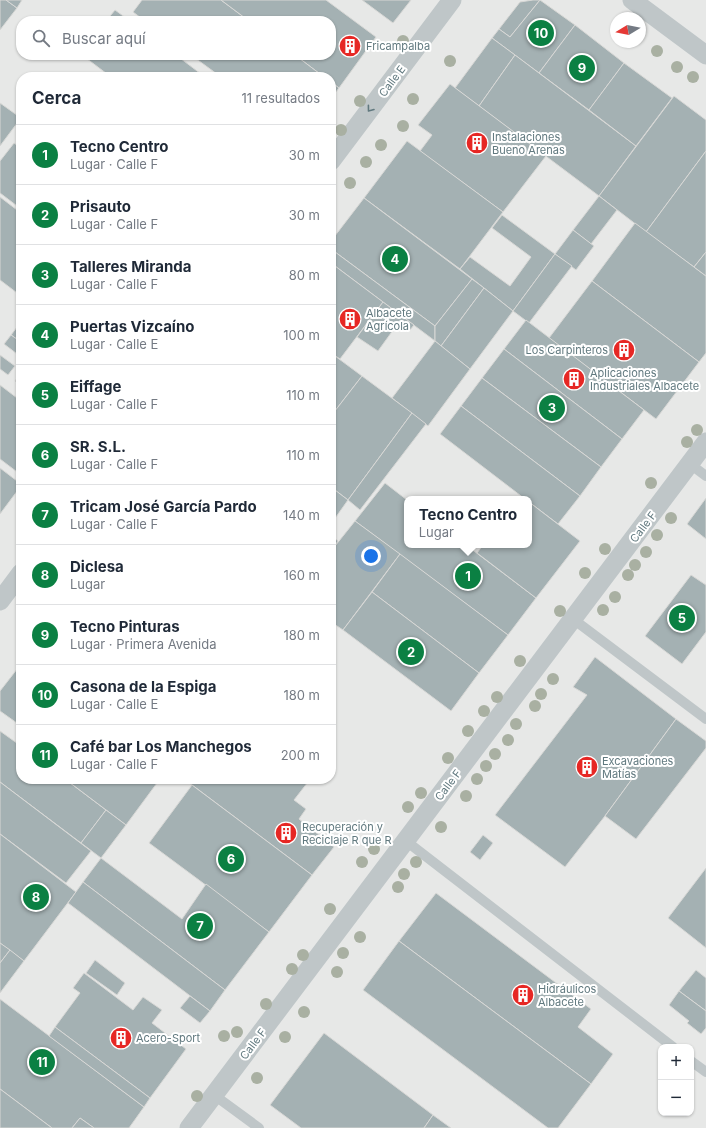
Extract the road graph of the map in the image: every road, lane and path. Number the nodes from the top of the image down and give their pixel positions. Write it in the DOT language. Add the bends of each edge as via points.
graph roads {
  1 [pos="452,0"];
  2 [pos="632,0"];
  3 [pos="706,55"];
  4 [pos="336,154"];
  5 [pos="706,442"];
  6 [pos="690,464"];
  7 [pos="706,476"];
  8 [pos="16,580"];
  9 [pos="0,601"];
  10 [pos="573,619"];
  11 [pos="706,719"];
  12 [pos="406,841"];
  13 [pos="669,1044"];
  14 [pos="694,1063"];
  15 [pos="706,1072"];
  16 [pos="214,1095"];
  17 [pos="189,1128"];
  18 [pos="260,1128"];
  1 -- 4 [label="street, Calle E, one-way"];
  2 -- 3 [label="street"];
  5 -- 6 [label="street, Calle F"];
  6 -- 7 [label="lane"];
  6 -- 10 [label="street, Calle F"];
  8 -- 9 [label="street"];
  10 -- 11 [label="lane"];
  10 -- 12 [label="street, Calle F"];
  12 -- 13 [label="lane"];
  12 -- 16 [label="street, Calle F"];
  14 -- 15 [label="lane"];
  16 -- 17 [label="street, Calle F"];
  16 -- 18 [label="lane"];
}
